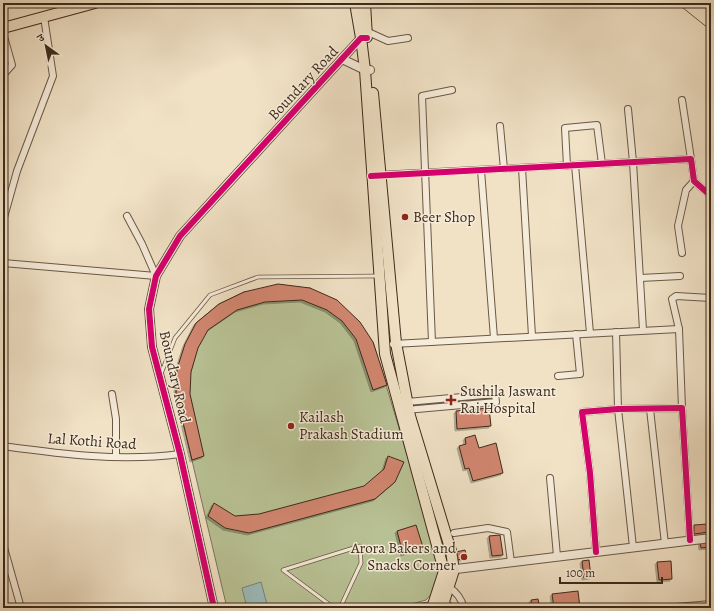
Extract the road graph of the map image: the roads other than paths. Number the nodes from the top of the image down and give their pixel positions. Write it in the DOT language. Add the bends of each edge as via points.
graph roads {
  1 [pos="95,3"];
  2 [pos="355,3"];
  3 [pos="365,3"];
  4 [pos="686,3"];
  5 [pos="699,3"];
  6 [pos="711,14"];
  7 [pos="44,17"];
  8 [pos="711,23"];
  9 [pos="3,28"];
  10 [pos="3,33"];
  11 [pos="365,36"];
  12 [pos="408,38"];
  13 [pos="342,59"];
  14 [pos="368,70"];
  15 [pos="3,76"];
  16 [pos="452,90"];
  17 [pos="682,100"];
  18 [pos="628,109"];
  19 [pos="500,126"];
  20 [pos="691,159"];
  21 [pos="633,162"];
  22 [pos="602,164"];
  23 [pos="575,165"];
  24 [pos="567,166"];
  25 [pos="522,168"];
  26 [pos="504,169"];
  27 [pos="481,170"];
  28 [pos="426,173"];
  29 [pos="376,175"];
  30 [pos="694,181"];
  31 [pos="711,196"];
  32 [pos="127,216"];
  33 [pos="3,222"];
  34 [pos="682,253"];
  35 [pos="3,263"];
  36 [pos="390,275"];
  37 [pos="156,276"];
  38 [pos="379,276"];
  39 [pos="680,276"];
  40 [pos="640,278"];
  41 [pos="711,298"];
  42 [pos="679,329"];
  43 [pos="643,330"];
  44 [pos="616,332"];
  45 [pos="590,333"];
  46 [pos="576,334"];
  47 [pos="532,336"];
  48 [pos="494,338"];
  49 [pos="432,342"];
  50 [pos="396,343"];
  51 [pos="384,346"];
  52 [pos="558,376"];
  53 [pos="160,378"];
  54 [pos="112,394"];
  55 [pos="405,408"];
  56 [pos="682,408"];
  57 [pos="618,409"];
  58 [pos="650,409"];
  59 [pos="3,446"];
  60 [pos="180,454"];
  61 [pos="116,457"];
  62 [pos="550,478"];
  63 [pos="454,533"];
  64 [pos="711,538"];
  65 [pos="690,540"];
  66 [pos="3,544"];
  67 [pos="665,544"];
  68 [pos="633,547"];
  69 [pos="596,552"];
  70 [pos="557,556"];
  71 [pos="511,562"];
  72 [pos="449,570"];
  73 [pos="449,587"];
  74 [pos="711,604"];
  75 [pos="440,607"];
  76 [pos="20,608"];
  77 [pos="214,608"];
  78 [pos="334,608"];
  79 [pos="340,608"];
  80 [pos="416,608"];
  81 [pos="464,608"];
  82 [pos="664,608"];
  1 -- 7 [label="main road"];
  2 -- 11 [label="main road"];
  3 -- 11 [label="main road"];
  4 -- 8 [label="highway"];
  5 -- 6 [label="highway"];
  7 -- 9 [label="main road"];
  7 -- 33 [label="street" via="53,76 17,171"];
  10 -- 15 [label="street" via="12,65"];
  11 -- 12 [label="street" via="388,41"];
  11 -- 13 [label="street, Boundary Road"];
  11 -- 14 [label="main road"];
  13 -- 14 [label="street"];
  13 -- 37 [label="street, Boundary Road" via="180,236"];
  14 -- 29 [label="main road"];
  16 -- 28 [label="street" via="422,96"];
  17 -- 20 [label="street"];
  18 -- 21 [label="street"];
  19 -- 26 [label="street"];
  20 -- 21 [label="street"];
  20 -- 30 [label="street"];
  21 -- 22 [label="street"];
  21 -- 40 [label="street"];
  22 -- 23 [label="street"];
  22 -- 24 [label="street" via="597,125 564,128"];
  23 -- 24 [label="street"];
  23 -- 45 [label="street"];
  24 -- 25 [label="street"];
  25 -- 26 [label="street"];
  25 -- 47 [label="street"];
  26 -- 27 [label="street"];
  27 -- 28 [label="street"];
  27 -- 48 [label="street"];
  28 -- 29 [label="street"];
  28 -- 49 [label="street"];
  29 -- 36 [label="main road"];
  29 -- 38 [label="main road"];
  30 -- 31 [label="street"];
  30 -- 34 [label="street" via="686,190 678,226"];
  32 -- 37 [label="street"];
  35 -- 37 [label="street"];
  36 -- 38 [label="lane"];
  36 -- 50 [label="main road"];
  37 -- 53 [label="street, Boundary Road" via="149,309 152,347"];
  38 -- 51 [label="main road"];
  38 -- 53 [label="lane" via="258,277 210,295 175,338"];
  39 -- 40 [label="street"];
  40 -- 43 [label="street"];
  41 -- 42 [label="street" via="676,296 672,299"];
  42 -- 43 [label="street"];
  42 -- 56 [label="street"];
  43 -- 44 [label="street"];
  44 -- 45 [label="street"];
  44 -- 57 [label="street"];
  45 -- 46 [label="street"];
  46 -- 47 [label="street"];
  46 -- 52 [label="street" via="580,374"];
  47 -- 48 [label="street"];
  48 -- 49 [label="street"];
  49 -- 50 [label="street"];
  50 -- 51 [label="street"];
  50 -- 55 [label="main road"];
  51 -- 55 [label="main road"];
  53 -- 60 [label="street, Boundary Road"];
  54 -- 61 [label="street" via="116,419"];
  55 -- 55 [label="street" via="495,394 496,402"];
  55 -- 72 [label="main road" via="432,508 451,551"];
  56 -- 58 [label="street"];
  56 -- 65 [label="street"];
  57 -- 58 [label="street"];
  57 -- 68 [label="street"];
  57 -- 69 [label="street" via="582,412"];
  58 -- 67 [label="street"];
  59 -- 61 [label="street, Lal Kothi Road"];
  60 -- 61 [label="street, Lal Kothi Road" via="153,458"];
  60 -- 77 [label="street, Boundary Road"];
  62 -- 70 [label="street"];
  63 -- 71 [label="street" via="488,528 507,532"];
  64 -- 65 [label="street"];
  65 -- 67 [label="street"];
  66 -- 76 [label="street"];
  67 -- 68 [label="street"];
  68 -- 69 [label="street"];
  69 -- 70 [label="street"];
  70 -- 71 [label="street"];
  71 -- 72 [label="street"];
  72 -- 73 [label="main road"];
  72 -- 75 [label="main road"];
  73 -- 75 [label="main road"];
  73 -- 81 [label="street" via="461,598"];
  74 -- 82 [label="street"];
  75 -- 80 [label="street"];
  78 -- 79 [label="lane" via="283,570 360,546 361,563"];
}
